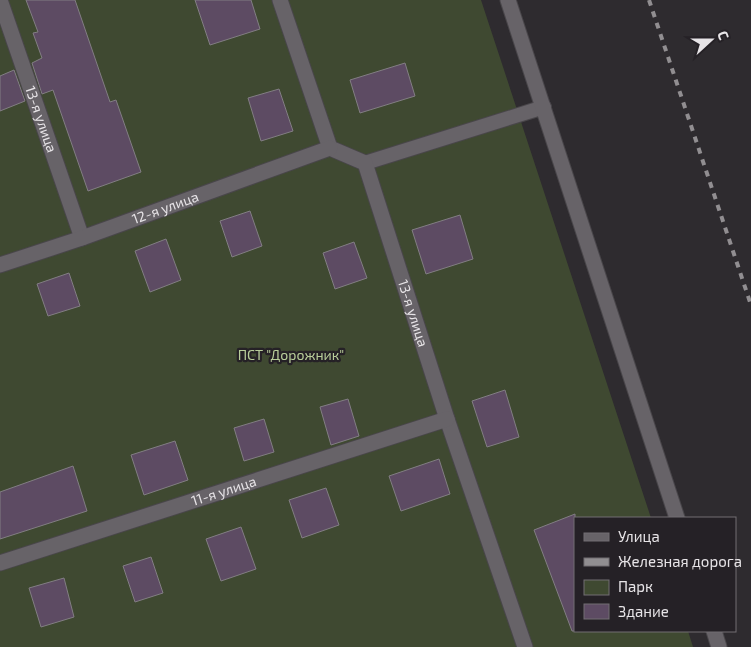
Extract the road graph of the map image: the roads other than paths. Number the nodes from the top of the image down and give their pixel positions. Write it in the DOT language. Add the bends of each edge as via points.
graph roads {
  1 [pos="0,0"];
  2 [pos="280,0"];
  3 [pos="508,0"];
  4 [pos="544,108"];
  5 [pos="330,148"];
  6 [pos="365,163"];
  7 [pos="82,238"];
  8 [pos="0,265"];
  9 [pos="447,419"];
  10 [pos="677,517"];
  11 [pos="0,563"];
  12 [pos="714,632"];
  13 [pos="525,647"];
  14 [pos="719,647"];
  1 -- 7 [label="street, 13-я улица"];
  2 -- 5 [label="street"];
  3 -- 4 [label="street"];
  4 -- 6 [label="lane"];
  4 -- 10 [label="street"];
  5 -- 6 [label="street"];
  5 -- 7 [label="street, 12-я улица"];
  6 -- 9 [label="street, 13-я улица"];
  7 -- 8 [label="street, 12-я улица"];
  9 -- 11 [label="street, 11-я улица"];
  9 -- 13 [label="street, 13-я улица"];
  12 -- 14 [label="street"];
}
